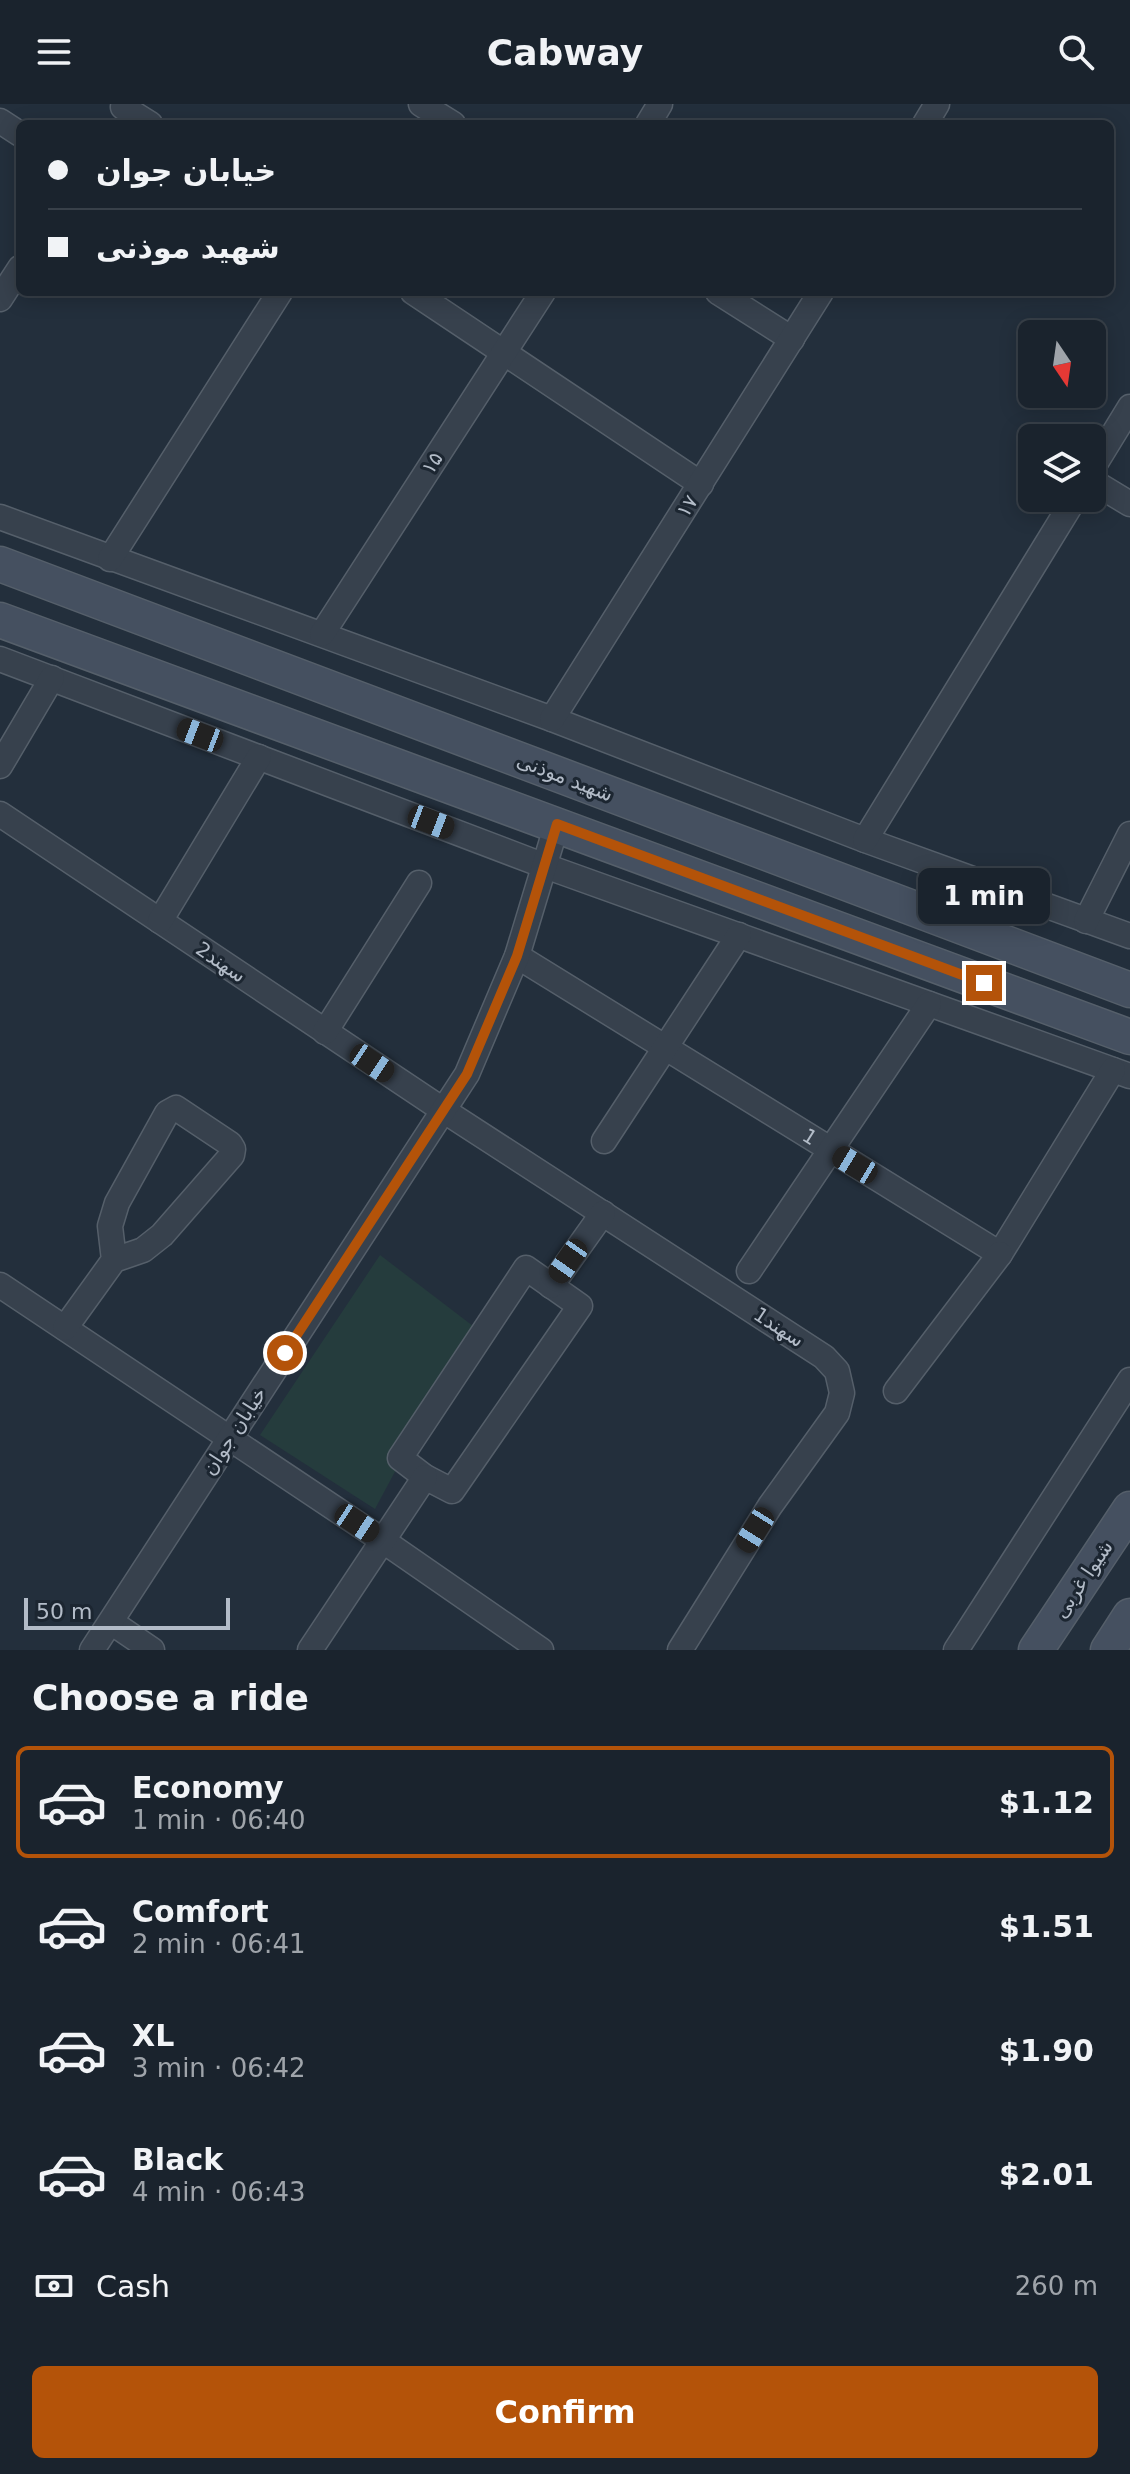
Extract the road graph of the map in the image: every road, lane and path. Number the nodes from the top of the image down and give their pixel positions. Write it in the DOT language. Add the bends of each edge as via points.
graph roads {
  1 [pos="421,104"];
  2 [pos="120,112"];
  3 [pos="140,120"];
  4 [pos="447,120"];
  5 [pos="16,274"];
  6 [pos="277,296"];
  7 [pos="419,296"];
  8 [pos="540,296"];
  9 [pos="724,296"];
  10 [pos="819,296"];
  11 [pos="0,299"];
  12 [pos="792,339"];
  13 [pos="504,353"];
  14 [pos="1130,407"];
  15 [pos="1106,446"];
  16 [pos="701,484"];
  17 [pos="1106,489"];
  18 [pos="1130,504"];
  19 [pos="1066,512"];
  20 [pos="0,517"];
  21 [pos="110,559"];
  22 [pos="0,564"];
  23 [pos="0,620"];
  24 [pos="322,634"];
  25 [pos="0,659"];
  26 [pos="52,678"];
  27 [pos="552,719"];
  28 [pos="259,757"];
  29 [pos="0,766"];
  30 [pos="0,814"];
  31 [pos="557,824"];
  32 [pos="1130,834"];
  33 [pos="865,840"];
  34 [pos="545,866"];
  35 [pos="419,883"];
  36 [pos="160,921"];
  37 [pos="1086,921"];
  38 [pos="739,935"];
  39 [pos="1130,936"];
  40 [pos="517,956"];
  41 [pos="1093,976"];
  42 [pos="1130,990"];
  43 [pos="929,1004"];
  44 [pos="1069,1015"];
  45 [pos="325,1032"];
  46 [pos="1130,1037"];
  47 [pos="664,1047"];
  48 [pos="1122,1073"];
  49 [pos="443,1110"];
  50 [pos="604,1141"];
  51 [pos="831,1150"];
  52 [pos="603,1213"];
  53 [pos="1000,1254"];
  54 [pos="114,1260"];
  55 [pos="749,1271"];
  56 [pos="0,1285"];
  57 [pos="551,1286"];
  58 [pos="65,1328"];
  59 [pos="1130,1380"];
  60 [pos="896,1391"];
  61 [pos="229,1439"];
  62 [pos="425,1477"];
  63 [pos="1130,1509"];
  64 [pos="382,1540"];
  65 [pos="1130,1616"];
  66 [pos="111,1622"];
  67 [pos="92,1650"];
  68 [pos="152,1650"];
  69 [pos="310,1650"];
  70 [pos="541,1650"];
  71 [pos="680,1650"];
  72 [pos="956,1650"];
  73 [pos="1036,1650"];
  74 [pos="1108,1650"];
  1 -- 4 [label="street"];
  2 -- 3 [label="street"];
  5 -- 11 [label="street"];
  6 -- 21 [label="street"];
  7 -- 13 [label="street"];
  8 -- 13 [label="street, ۱۵"];
  9 -- 12 [label="street"];
  10 -- 12 [label="street, ۱۷"];
  12 -- 16 [label="street, ۱۷"];
  13 -- 16 [label="street"];
  13 -- 24 [label="street, ۱۵"];
  14 -- 15 [label="street"];
  16 -- 27 [label="street, ۱۷"];
  17 -- 18 [label="street"];
  19 -- 33 [label="street"];
  20 -- 21 [label="street"];
  21 -- 24 [label="street"];
  22 -- 41 [label="main road, شهید موذنی"];
  23 -- 31 [label="main road"];
  24 -- 27 [label="street"];
  25 -- 26 [label="street"];
  26 -- 28 [label="street"];
  26 -- 29 [label="street"];
  27 -- 33 [label="street"];
  28 -- 34 [label="street"];
  28 -- 36 [label="street"];
  30 -- 36 [label="street, 2سهند"];
  31 -- 34 [label="street, خیابان جوان"];
  31 -- 44 [label="main road"];
  32 -- 37 [label="street"];
  33 -- 37 [label="street"];
  34 -- 38 [label="street"];
  34 -- 40 [label="street, خیابان جوان"];
  35 -- 45 [label="street"];
  36 -- 45 [label="street, 2سهند"];
  37 -- 39 [label="street"];
  38 -- 43 [label="street"];
  38 -- 47 [label="street"];
  40 -- 47 [label="street, 1"];
  40 -- 49 [label="street, خیابان جوان" via="467,1074"];
  41 -- 42 [label="main road, شهید موذنی"];
  41 -- 44 [label="main road"];
  43 -- 48 [label="street"];
  43 -- 51 [label="street"];
  44 -- 46 [label="main road"];
  45 -- 49 [label="street, 2سهند"];
  47 -- 50 [label="street"];
  47 -- 51 [label="street, 1"];
  48 -- 53 [label="street"];
  49 -- 52 [label="street, 1سهند"];
  49 -- 61 [label="street, خیابان جوان"];
  51 -- 53 [label="street, 1"];
  51 -- 55 [label="street"];
  52 -- 57 [label="street"];
  52 -- 71 [label="street, 1سهند" via="824,1357 837,1371 842,1393 837,1413 770,1506"];
  53 -- 60 [label="street"];
  54 -- 54 [label="street" via="143,1250 162,1235 232,1155 230,1144 176,1108 167,1113 117,1203 110,1226"];
  54 -- 58 [label="street"];
  56 -- 58 [label="street"];
  57 -- 62 [label="street" via="526,1268 400,1458"];
  57 -- 62 [label="street" via="580,1306 452,1491"];
  58 -- 61 [label="street"];
  59 -- 72 [label="street"];
  61 -- 64 [label="street"];
  61 -- 66 [label="street, خیابان جوان"];
  62 -- 64 [label="street"];
  63 -- 73 [label="main road, شیوا غربی"];
  64 -- 69 [label="street"];
  64 -- 70 [label="street"];
  65 -- 74 [label="main road"];
  66 -- 67 [label="street, خیابان جوان"];
  66 -- 68 [label="street"];
}
